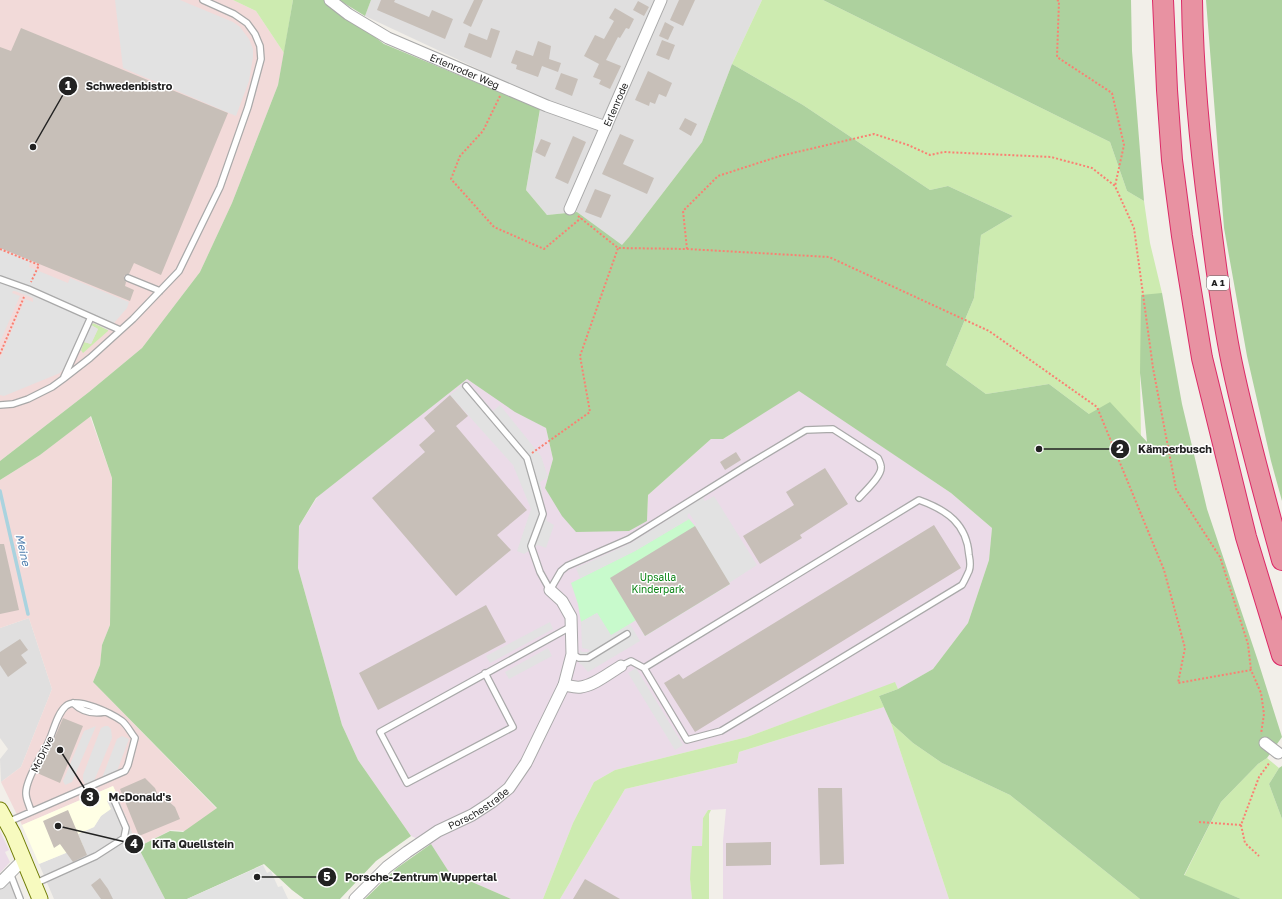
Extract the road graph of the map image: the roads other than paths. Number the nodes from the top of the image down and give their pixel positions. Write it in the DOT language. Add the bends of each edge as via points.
graph roads {
  1 [pos="203,0"];
  2 [pos="330,0"];
  3 [pos="661,0"];
  4 [pos="1163,0"];
  5 [pos="1192,0"];
  6 [pos="606,127"];
  7 [pos="570,209"];
  8 [pos="128,278"];
  9 [pos="0,279"];
  10 [pos="160,291"];
  11 [pos="91,317"];
  12 [pos="120,330"];
  13 [pos="64,379"];
  14 [pos="466,386"];
  15 [pos="0,405"];
  16 [pos="859,498"];
  17 [pos="1282,560"];
  18 [pos="550,590"];
  19 [pos="572,626"];
  20 [pos="627,634"];
  21 [pos="572,654"];
  22 [pos="1282,655"];
  23 [pos="621,666"];
  24 [pos="644,668"];
  25 [pos="485,673"];
  26 [pos="564,685"];
  27 [pos="1265,743"];
  28 [pos="1278,753"];
  29 [pos="114,800"];
  30 [pos="31,812"];
  31 [pos="4,816"];
  32 [pos="24,858"];
  33 [pos="10,873"];
  34 [pos="0,883"];
  35 [pos="34,884"];
  36 [pos="20,899"];
  37 [pos="40,899"];
  38 [pos="355,899"];
  1 -- 10 [label="lane" via="248,23 260,46 261,59 248,107 220,187 179,272"];
  2 -- 6 [label="street, Erlenroder Weg" via="388,38 547,106"];
  3 -- 6 [label="street, Erlenrode"];
  4 -- 22 [label="highway" via="1172,160 1202,358 1246,537"];
  5 -- 17 [label="highway, A 1" via="1192,45 1201,150 1216,273 1231,362"];
  6 -- 7 [label="street, Erlenrode"];
  8 -- 10 [label="lane"];
  9 -- 11 [label="lane"];
  10 -- 12 [label="lane"];
  11 -- 12 [label="lane"];
  11 -- 13 [label="lane"];
  12 -- 13 [label="lane"];
  13 -- 15 [label="lane" via="28,399"];
  14 -- 18 [label="lane" via="527,458 542,514 531,546 540,572"];
  16 -- 18 [label="lane" via="880,473 878,458 834,429 806,430 629,539 567,566 561,571"];
  18 -- 19 [label="street, Porschestraße" via="562,601 571,617"];
  19 -- 21 [label="street, Porschestraße"];
  19 -- 25 [label="lane"];
  20 -- 21 [label="lane" via="588,658"];
  21 -- 26 [label="street, Porschestraße"];
  23 -- 24 [label="lane" via="631,661"];
  23 -- 26 [label="street" via="585,686"];
  24 -- 24 [label="lane" via="687,740 721,731 962,585 970,569 969,549 960,525 935,506 919,500"];
  25 -- 25 [label="lane" via="513,727 407,783 380,732"];
  26 -- 38 [label="street, Porschestraße" via="526,763 508,788 477,812 438,831 406,852"];
  27 -- 28 [label="street"];
  29 -- 35 [label="lane" via="126,828 124,838 96,856"];
  30 -- 30 [label="lane, McDrive" via="26,794 27,786 60,713 66,706 80,702 123,722 135,738 125,771"];
  30 -- 31 [label="lane"];
  31 -- 32 [label="main road"];
  32 -- 33 [label="street"];
  32 -- 35 [label="main road"];
  33 -- 34 [label="street"];
  33 -- 36 [label="lane"];
  35 -- 37 [label="main road"];
}
